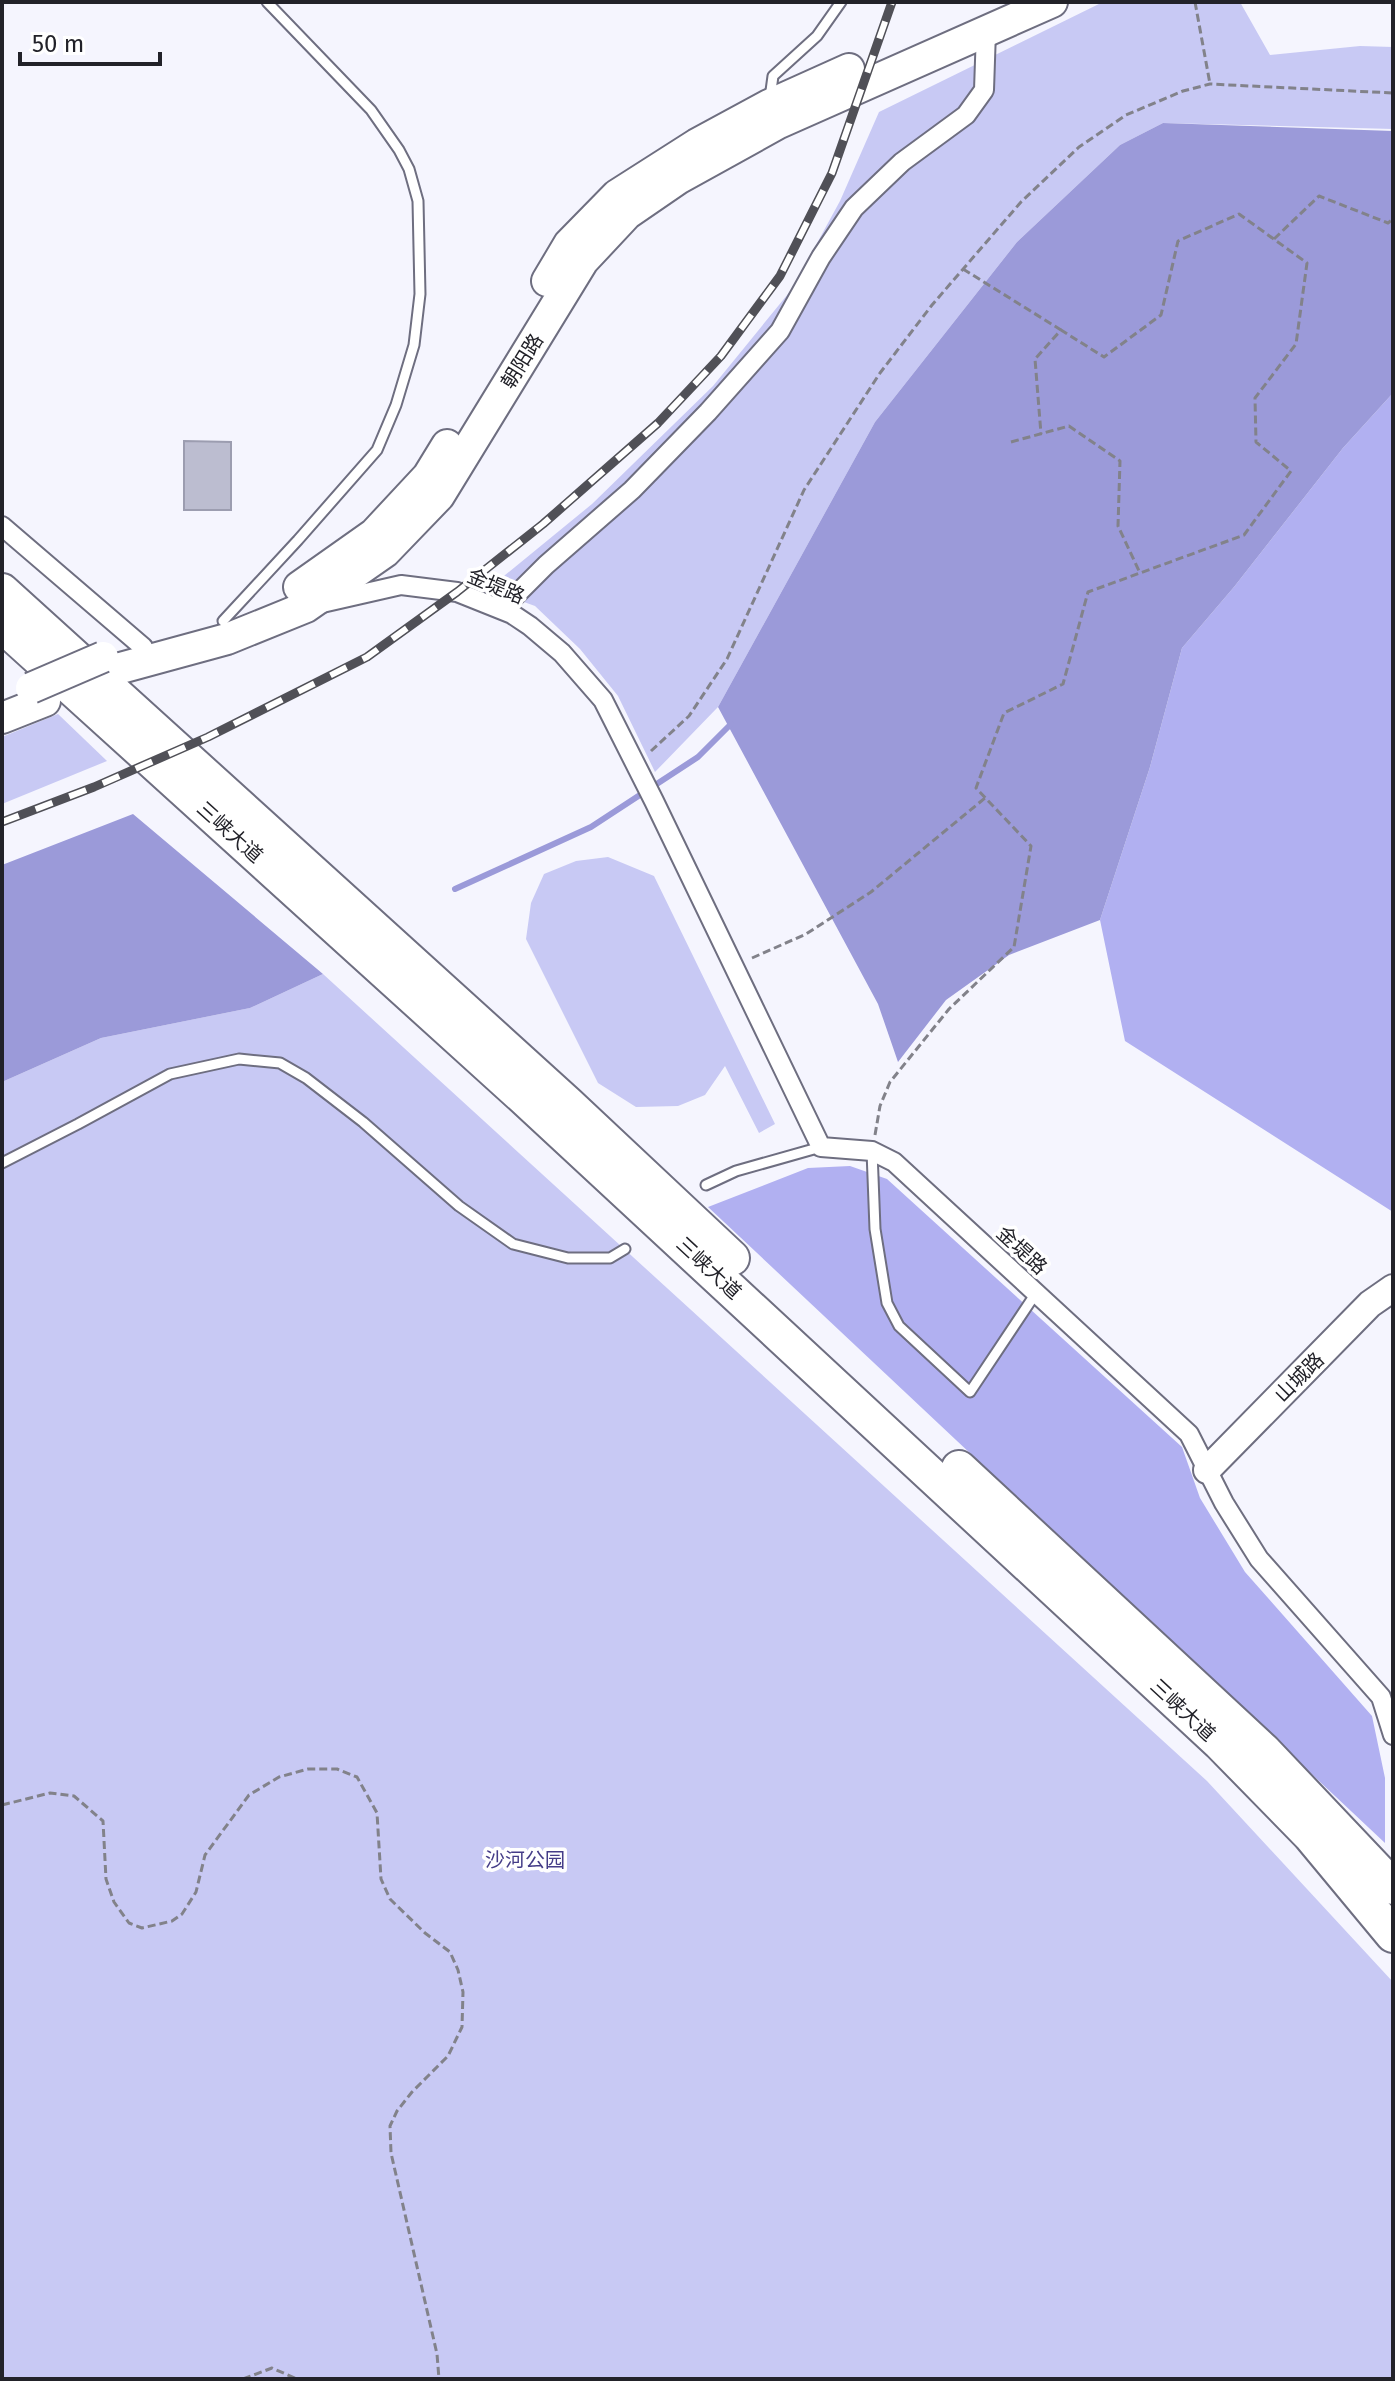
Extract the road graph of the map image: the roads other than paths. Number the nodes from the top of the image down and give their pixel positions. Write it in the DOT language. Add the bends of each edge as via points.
graph roads {
  1 [pos="267,2"];
  2 [pos="841,2"];
  3 [pos="1001,2"];
  4 [pos="1052,2"];
  5 [pos="986,31"];
  6 [pos="769,105"];
  7 [pos="2,526"];
  8 [pos="2,591"];
  9 [pos="306,607"];
  10 [pos="502,609"];
  11 [pos="223,621"];
  12 [pos="2,625"];
  13 [pos="143,647"];
  14 [pos="110,663"];
  15 [pos="38,694"];
  16 [pos="2,699"];
  17 [pos="2,718"];
  18 [pos="821,1147"];
  19 [pos="872,1151"];
  20 [pos="2,1163"];
  21 [pos="706,1185"];
  22 [pos="625,1249"];
  23 [pos="1393,1288"];
  24 [pos="1036,1293"];
  25 [pos="1393,1309"];
  26 [pos="1212,1478"];
  27 [pos="1393,1735"];
  28 [pos="1393,1887"];
  29 [pos="1393,1935"];
  1 -- 11 [label="lane" via="371,110 409,169 418,201 420,294 414,345 377,450"];
  2 -- 6 [label="lane" via="817,36 773,76"];
  3 -- 6 [label="main road, 朝阳路"];
  4 -- 5 [label="main road, 朝阳路"];
  5 -- 9 [label="main road, 朝阳路" via="779,123 627,214 583,261 439,496 385,552"];
  5 -- 10 [label="street" via="984,90 966,115 902,162 854,208 780,331 632,490"];
  6 -- 11 [label="main road, 朝阳路" via="617,195 569,244 428,476 374,534 296,589"];
  7 -- 13 [label="street"];
  8 -- 28 [label="highway, 三峡大道" via="568,1104 1166,1658 1264,1751"];
  9 -- 10 [label="street, 金堤路" via="401,585 457,592"];
  9 -- 14 [label="main road, 朝阳路" via="227,639"];
  10 -- 18 [label="street, 金堤路" via="562,653 603,700"];
  11 -- 13 [label="main road, 朝阳路"];
  12 -- 29 [label="highway, 三峡大道" via="523,1097 1220,1743 1310,1835"];
  13 -- 14 [label="main road, 朝阳路"];
  14 -- 15 [label="main road, 朝阳路"];
  15 -- 16 [label="main road, 朝阳路"];
  15 -- 17 [label="main road, 朝阳路"];
  18 -- 19 [label="street, 金堤路"];
  18 -- 21 [label="lane"];
  19 -- 24 [label="street, 金堤路" via="894,1162"];
  19 -- 24 [label="lane" via="875,1229 887,1303 899,1326 970,1392"];
  20 -- 22 [label="lane" via="170,1074 239,1059 280,1063 363,1122 459,1206 513,1244 568,1258 610,1258"];
  23 -- 26 [label="street, 山城路" via="1370,1304"];
  24 -- 26 [label="street, 金堤路" via="1189,1434"];
  25 -- 26 [label="street, 山城路"];
  26 -- 27 [label="street, 金堤路" via="1259,1559 1381,1697"];
}
